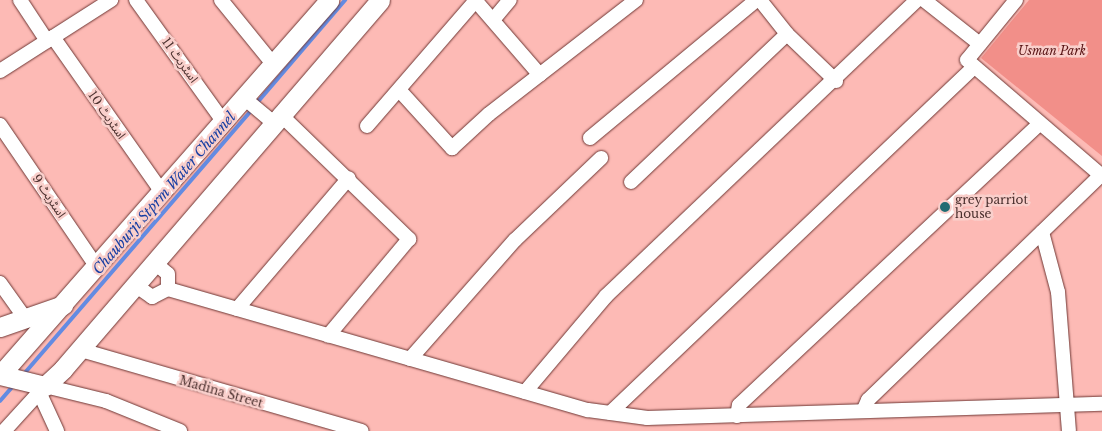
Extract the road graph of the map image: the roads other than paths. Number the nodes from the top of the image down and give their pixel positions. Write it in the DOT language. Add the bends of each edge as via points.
graph roads {
  1 [pos="20,0"];
  2 [pos="111,0"];
  3 [pos="136,0"];
  4 [pos="221,0"];
  5 [pos="329,0"];
  6 [pos="380,0"];
  7 [pos="476,0"];
  8 [pos="510,0"];
  9 [pos="636,0"];
  10 [pos="758,0"];
  11 [pos="917,0"];
  12 [pos="924,0"];
  13 [pos="1016,0"];
  14 [pos="493,20"];
  15 [pos="787,34"];
  16 [pos="50,39"];
  17 [pos="980,44"];
  18 [pos="273,64"];
  19 [pos="974,67"];
  20 [pos="0,71"];
  21 [pos="540,75"];
  22 [pos="836,81"];
  23 [pos="401,92"];
  24 [pos="246,100"];
  25 [pos="273,118"];
  26 [pos="223,121"];
  27 [pos="1040,123"];
  28 [pos="0,125"];
  29 [pos="367,126"];
  30 [pos="590,138"];
  31 [pos="601,158"];
  32 [pos="1102,175"];
  33 [pos="349,178"];
  34 [pos="631,182"];
  35 [pos="162,192"];
  36 [pos="1042,232"];
  37 [pos="154,262"];
  38 [pos="97,267"];
  39 [pos="0,283"];
  40 [pos="135,285"];
  41 [pos="168,289"];
  42 [pos="65,305"];
  43 [pos="237,309"];
  44 [pos="25,318"];
  45 [pos="0,327"];
  46 [pos="328,336"];
  47 [pos="81,350"];
  48 [pos="410,359"];
  49 [pos="3,376"];
  50 [pos="41,388"];
  51 [pos="525,392"];
  52 [pos="1102,404"];
  53 [pos="1069,405"];
  54 [pos="864,409"];
  55 [pos="610,413"];
  56 [pos="737,416"];
  57 [pos="4,431"];
  58 [pos="57,431"];
  59 [pos="180,431"];
  60 [pos="362,431"];
  61 [pos="1070,431"];
  1 -- 16 [label="street, اسٹریٹ 10"];
  2 -- 16 [label="street"];
  3 -- 26 [label="street, اسٹریٹ 11"];
  4 -- 18 [label="street"];
  5 -- 18 [label="street"];
  6 -- 25 [label="street"];
  7 -- 14 [label="street"];
  7 -- 23 [label="street"];
  8 -- 14 [label="street"];
  9 -- 21 [label="street"];
  10 -- 15 [label="street"];
  10 -- 30 [label="street"];
  11 -- 22 [label="street"];
  12 -- 17 [label="street"];
  13 -- 17 [label="street"];
  14 -- 21 [label="street"];
  15 -- 22 [label="street"];
  15 -- 34 [label="street"];
  16 -- 20 [label="street"];
  16 -- 35 [label="street, اسٹریٹ 10"];
  17 -- 19 [label="street" via="967,60"];
  18 -- 24 [label="street"];
  19 -- 27 [label="street"];
  19 -- 55 [label="street"];
  21 -- 23 [label="street" via="452,148"];
  22 -- 51 [label="street" via="606,296"];
  23 -- 29 [label="street"];
  24 -- 25 [label="street"];
  24 -- 26 [label="street"];
  25 -- 33 [label="street"];
  25 -- 37 [label="street"];
  26 -- 35 [label="street"];
  27 -- 32 [label="street"];
  27 -- 56 [label="street" via="738,405"];
  28 -- 38 [label="street, اسٹریٹ 9"];
  31 -- 48 [label="street" via="514,240"];
  32 -- 36 [label="street"];
  33 -- 43 [label="street"];
  33 -- 46 [label="street" via="409,239"];
  35 -- 38 [label="street"];
  36 -- 53 [label="street" via="1058,292"];
  36 -- 54 [label="street" via="868,400"];
  37 -- 40 [label="street"];
  37 -- 41 [label="street" via="168,274"];
  38 -- 42 [label="street"];
  39 -- 44 [label="street"];
  40 -- 41 [label="street" via="152,296"];
  40 -- 47 [label="street"];
  41 -- 43 [label="street"];
  42 -- 44 [label="street"];
  42 -- 49 [label="street"];
  43 -- 46 [label="street"];
  44 -- 45 [label="street"];
  46 -- 48 [label="street"];
  47 -- 50 [label="street"];
  47 -- 60 [label="street, Madina Street"];
  48 -- 51 [label="street"];
  49 -- 50 [label="street"];
  50 -- 57 [label="street"];
  50 -- 58 [label="street"];
  50 -- 59 [label="street" via="106,401"];
  51 -- 55 [label="street"];
  52 -- 53 [label="street"];
  53 -- 54 [label="street"];
  53 -- 61 [label="street"];
  54 -- 56 [label="street"];
  55 -- 56 [label="street" via="647,418"];
}
